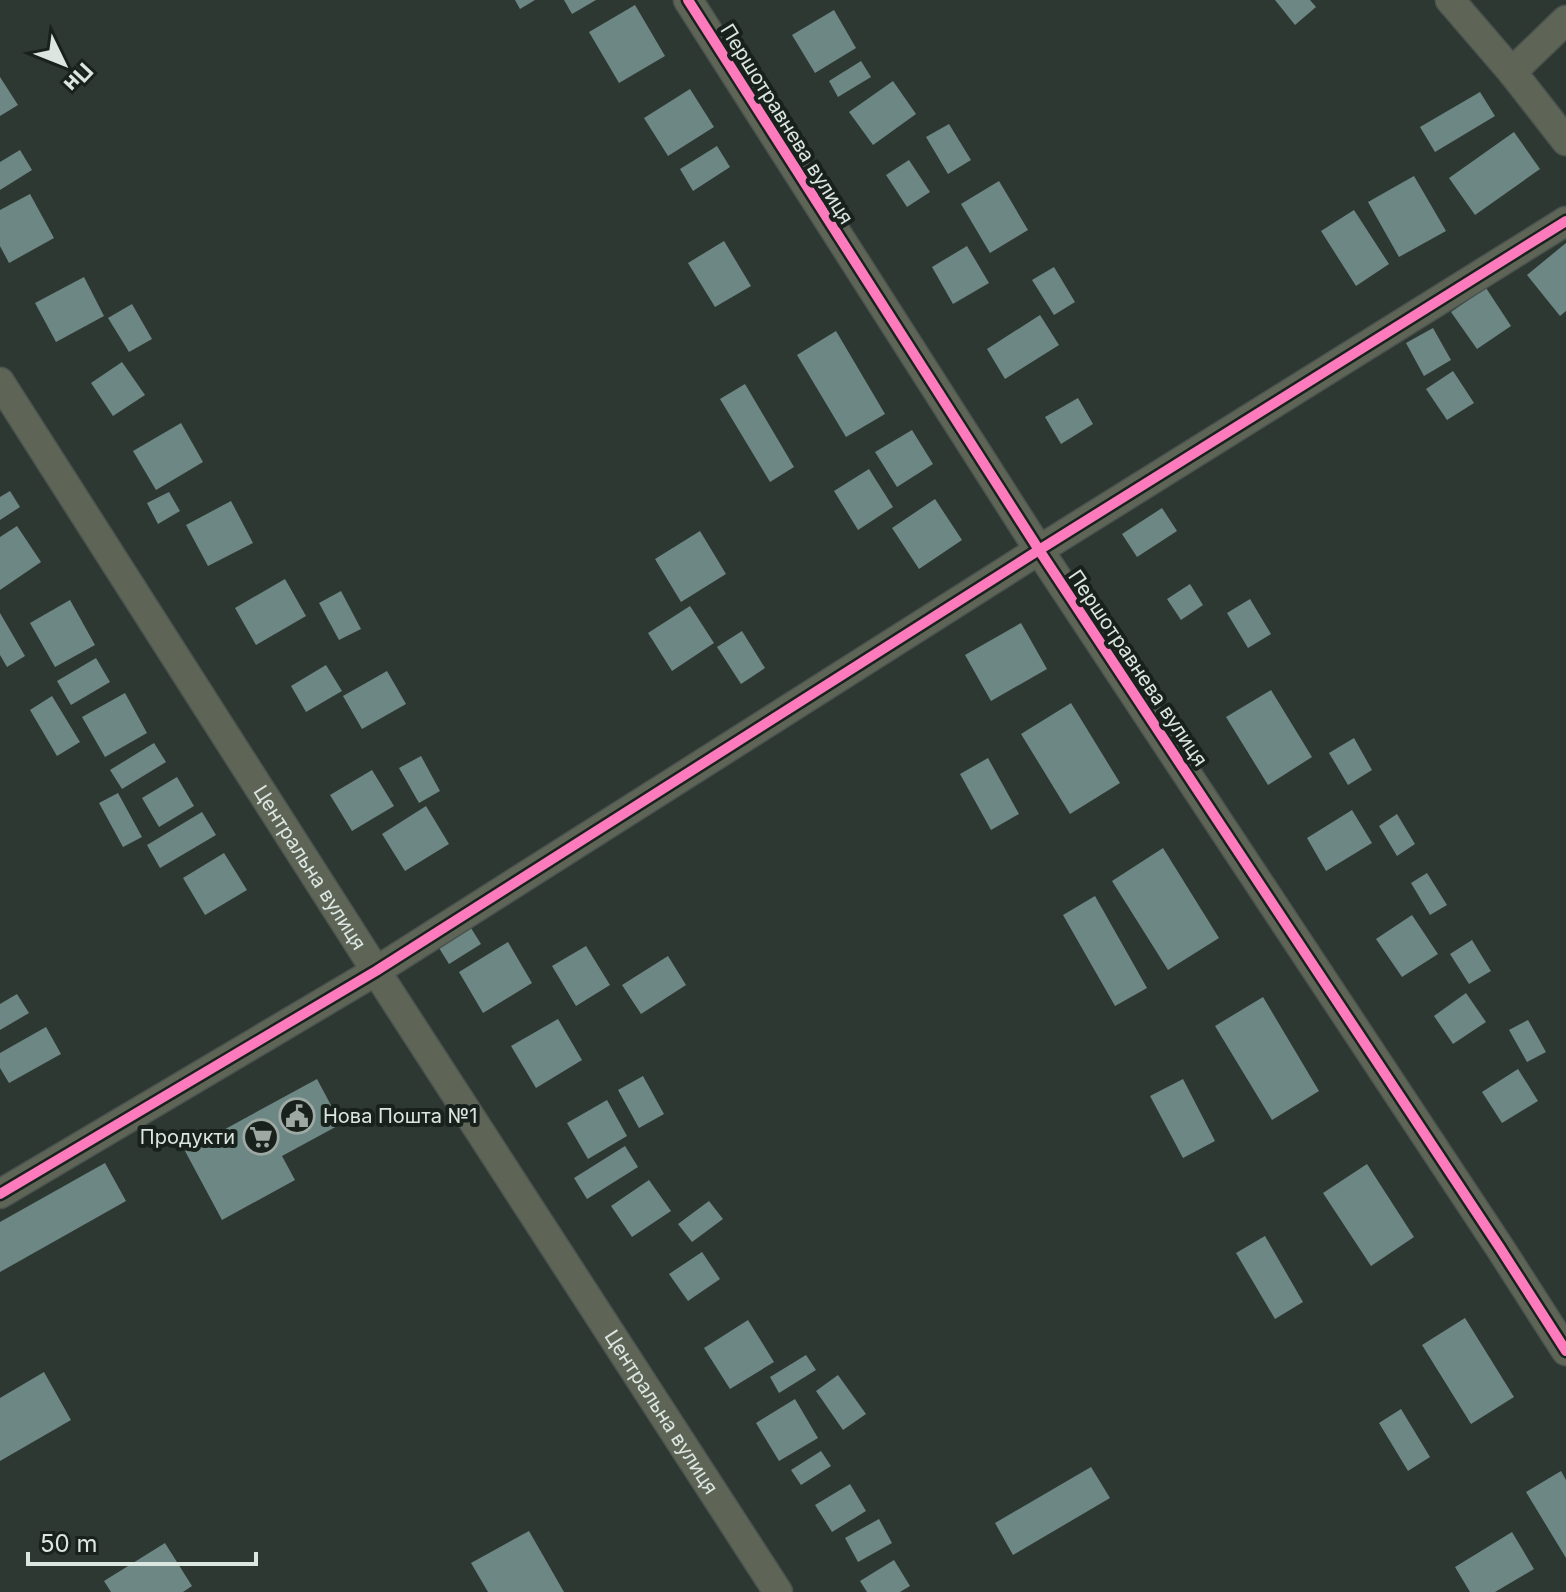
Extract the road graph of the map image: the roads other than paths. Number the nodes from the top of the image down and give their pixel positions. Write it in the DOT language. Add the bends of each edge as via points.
graph roads {
  1 [pos="688,0"];
  2 [pos="1450,0"];
  3 [pos="1566,20"];
  4 [pos="1512,72"];
  5 [pos="1566,141"];
  6 [pos="1566,221"];
  7 [pos="0,382"];
  8 [pos="1039,550"];
  9 [pos="376,971"];
  10 [pos="0,1194"];
  11 [pos="1566,1351"];
  12 [pos="778,1592"];
  1 -- 8 [label="street, Першотравнева вулиця"];
  2 -- 4 [label="street"];
  3 -- 4 [label="street"];
  4 -- 5 [label="street"];
  6 -- 8 [label="street"];
  7 -- 9 [label="street, Центральна вулиця"];
  8 -- 9 [label="street"];
  8 -- 11 [label="street, Першотравнева вулиця"];
  9 -- 10 [label="street"];
  9 -- 12 [label="street, Центральна вулиця"];
}
